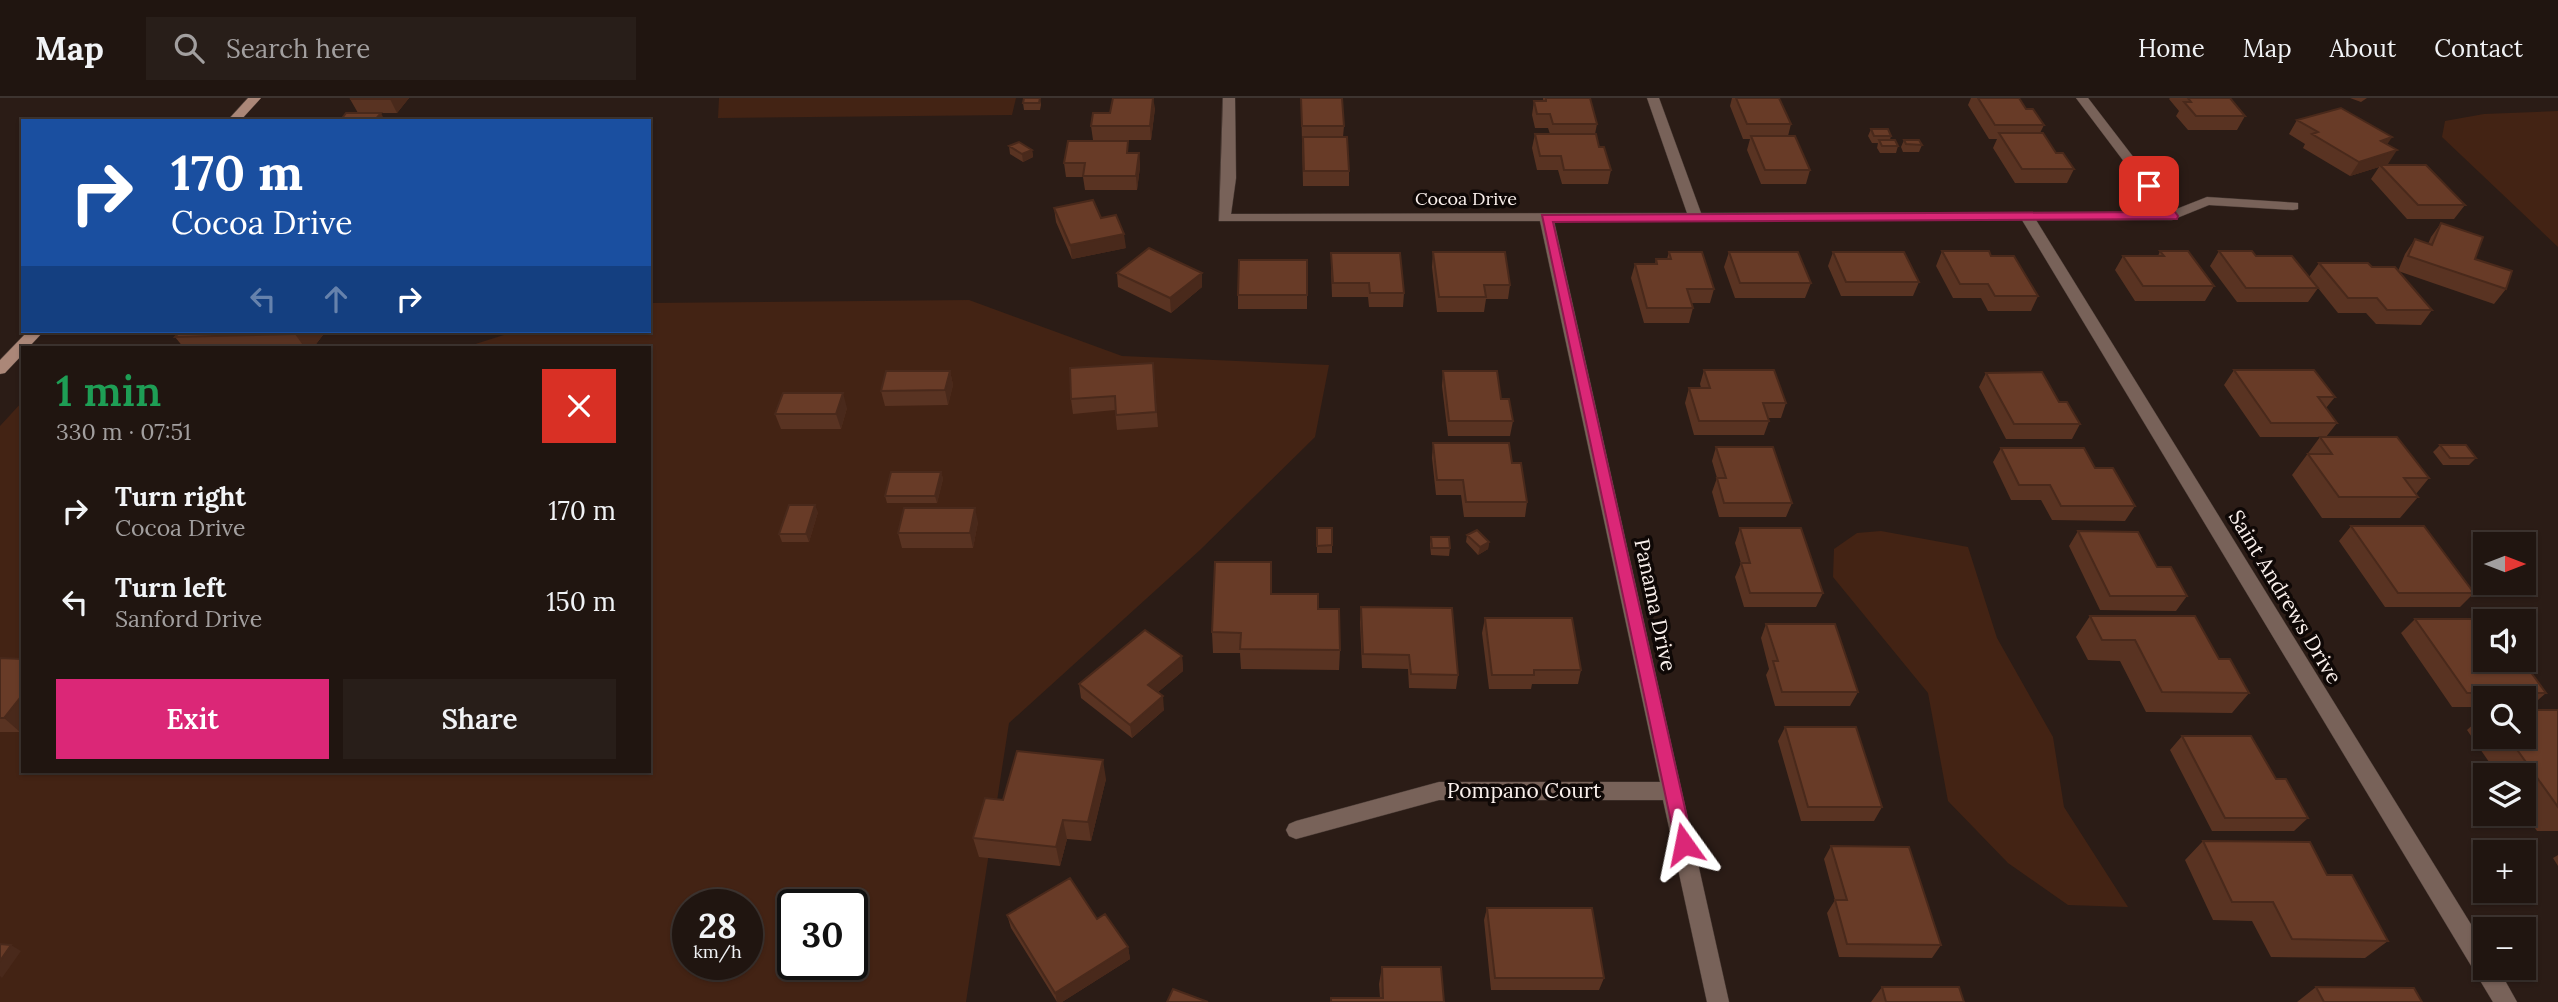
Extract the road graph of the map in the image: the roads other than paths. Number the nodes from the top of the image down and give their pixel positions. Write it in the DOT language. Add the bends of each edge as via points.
graph roads {
  1 [pos="255,98"];
  2 [pos="1230,98"];
  3 [pos="1653,98"];
  4 [pos="2082,98"];
  5 [pos="235,119"];
  6 [pos="2292,206"];
  7 [pos="2026,216"];
  8 [pos="2172,216"];
  9 [pos="1546,218"];
  10 [pos="1696,218"];
  11 [pos="34,333"];
  12 [pos="22,346"];
  13 [pos="21,347"];
  14 [pos="0,369"];
  15 [pos="1672,791"];
  16 [pos="1296,830"];
  17 [pos="1718,1002"];
  18 [pos="2506,1002"];
  1 -- 5 [label="street"];
  2 -- 9 [label="street, Cocoa Drive" via="1230,178 1224,218"];
  3 -- 10 [label="street"];
  4 -- 8 [label="street"];
  6 -- 8 [label="street, Cocoa Drive" via="2207,201"];
  7 -- 8 [label="street, Cocoa Drive"];
  7 -- 10 [label="street, Cocoa Drive"];
  7 -- 18 [label="street, Saint Andrews Drive"];
  9 -- 10 [label="street, Cocoa Drive"];
  9 -- 15 [label="street, Panama Drive"];
  11 -- 12 [label="street"];
  13 -- 14 [label="street"];
  15 -- 16 [label="street, Pompano Court" via="1438,791"];
  15 -- 17 [label="street, Panama Drive"];
}
